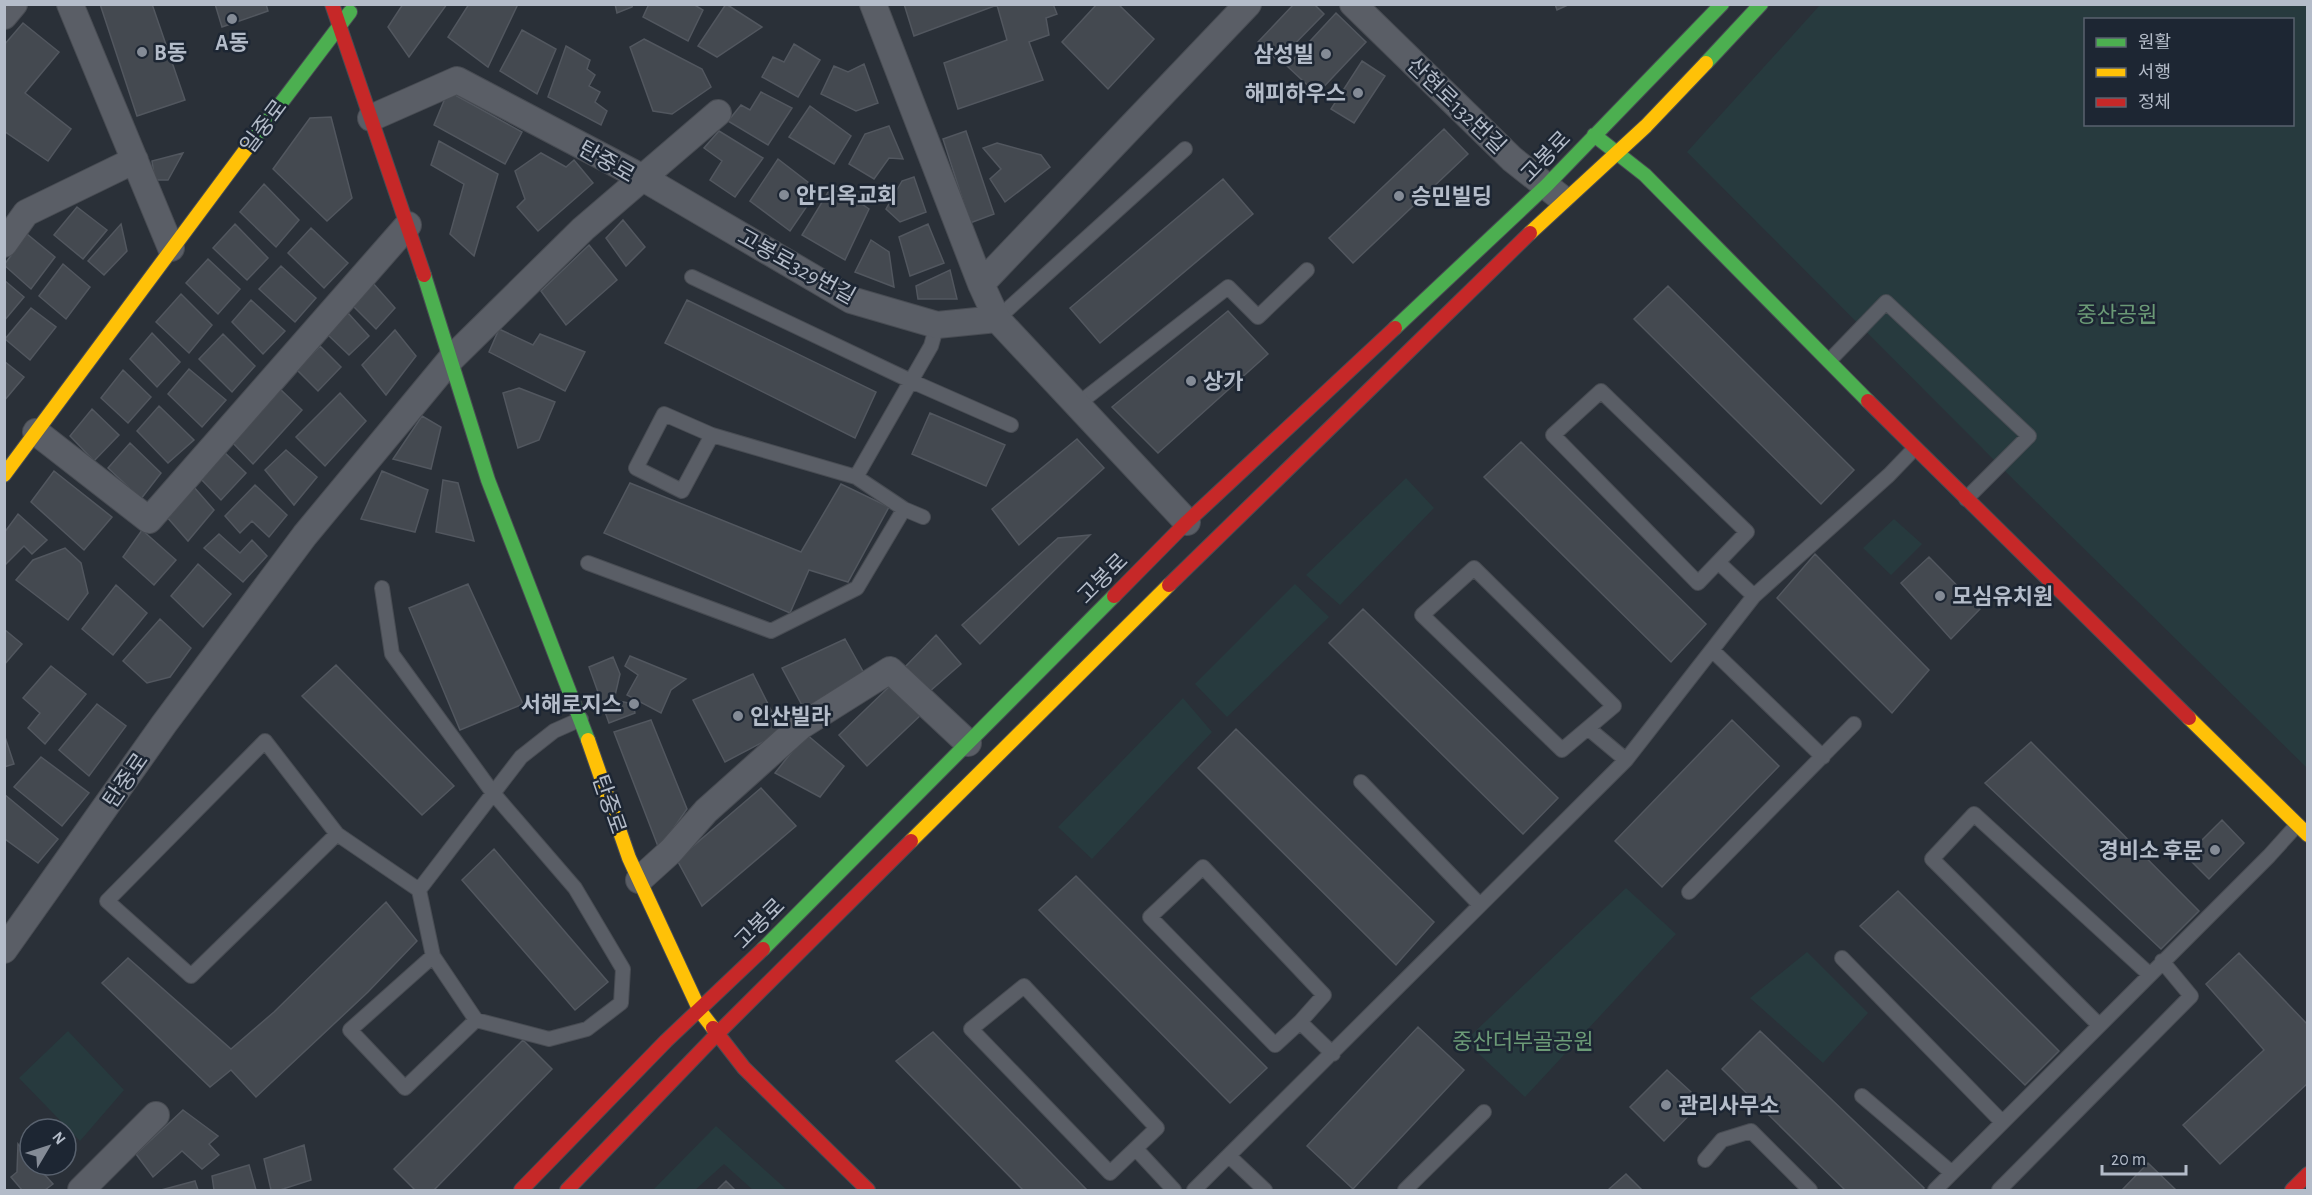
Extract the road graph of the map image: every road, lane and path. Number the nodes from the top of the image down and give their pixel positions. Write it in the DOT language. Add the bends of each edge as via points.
graph roads {
  1 [pos="14,4"];
  2 [pos="70,4"];
  3 [pos="332,4"];
  4 [pos="356,4"];
  5 [pos="873,4"];
  6 [pos="1248,4"];
  7 [pos="1722,4"];
  8 [pos="1761,4"];
  9 [pos="1357,6"];
  10 [pos="4,16"];
  11 [pos="339,27"];
  12 [pos="718,113"];
  13 [pos="371,117"];
  14 [pos="1594,135"];
  15 [pos="1185,149"];
  16 [pos="1616,153"];
  17 [pos="135,160"];
  18 [pos="643,178"];
  19 [pos="1556,194"];
  20 [pos="408,225"];
  21 [pos="4,244"];
  22 [pos="171,248"];
  23 [pos="1307,270"];
  24 [pos="692,277"];
  25 [pos="981,284"];
  26 [pos="997,319"];
  27 [pos="937,325"];
  28 [pos="450,359"];
  29 [pos="1829,361"];
  30 [pos="911,381"];
  31 [pos="1078,404"];
  32 [pos="1011,425"];
  33 [pos="36,432"];
  34 [pos="712,435"];
  35 [pos="1915,448"];
  36 [pos="4,475"];
  37 [pos="856,477"];
  38 [pos="1966,499"];
  39 [pos="904,509"];
  40 [pos="923,517"];
  41 [pos="1187,522"];
  42 [pos="588,563"];
  43 [pos="1719,563"];
  44 [pos="382,588"];
  45 [pos="1754,596"];
  46 [pos="1712,650"];
  47 [pos="581,719"];
  48 [pos="1854,724"];
  49 [pos="1588,729"];
  50 [pos="968,743"];
  51 [pos="1823,757"];
  52 [pos="1626,760"];
  53 [pos="1361,782"];
  54 [pos="494,793"];
  55 [pos="2297,825"];
  56 [pos="337,834"];
  57 [pos="2307,836"];
  58 [pos="639,880"];
  59 [pos="419,890"];
  60 [pos="1689,892"];
  61 [pos="1480,904"];
  62 [pos="4,950"];
  63 [pos="433,956"];
  64 [pos="1842,958"];
  65 [pos="2162,961"];
  66 [pos="2149,974"];
  67 [pos="700,1011"];
  68 [pos="476,1020"];
  69 [pos="1300,1022"];
  70 [pos="2099,1025"];
  71 [pos="717,1034"];
  72 [pos="1333,1054"];
  73 [pos="1862,1096"];
  74 [pos="1484,1112"];
  75 [pos="156,1115"];
  76 [pos="2002,1122"];
  77 [pos="1136,1149"];
  78 [pos="1229,1156"];
  79 [pos="1704,1160"];
  80 [pos="1952,1173"];
  81 [pos="2307,1174"];
  82 [pos="81,1191"];
  83 [pos="521,1191"];
  84 [pos="567,1191"];
  85 [pos="868,1191"];
  86 [pos="1173,1191"];
  87 [pos="1194,1191"];
  88 [pos="1265,1191"];
  89 [pos="1405,1191"];
  90 [pos="1810,1191"];
  91 [pos="1935,1191"];
  92 [pos="1999,1191"];
  93 [pos="2292,1191"];
  1 -- 10 [label="street"];
  2 -- 17 [label="street"];
  3 -- 11 [label="main road, 탄중로"];
  4 -- 11 [label="main road, 일중로"];
  5 -- 25 [label="street"];
  6 -- 25 [label="street"];
  7 -- 14 [label="main road, 고봉로"];
  8 -- 16 [label="main road, 고봉로"];
  9 -- 19 [label="street, 산현로132번길" via="1512,159"];
  11 -- 13 [label="main road, 탄중로"];
  11 -- 22 [label="main road, 일중로"];
  12 -- 18 [label="street"];
  13 -- 18 [label="street, 탄중로" via="457,80"];
  13 -- 20 [label="main road, 탄중로"];
  14 -- 16 [label="main road"];
  14 -- 19 [label="main road, 고봉로"];
  15 -- 26 [label="lane"];
  16 -- 19 [label="main road, 고봉로"];
  16 -- 29 [label="main road" via="1645,175"];
  17 -- 21 [label="street" via="26,213"];
  17 -- 22 [label="street"];
  18 -- 27 [label="street, 고봉로329번길" via="851,300"];
  18 -- 28 [label="street, 탄중로" via="583,229"];
  19 -- 41 [label="main road, 고봉로"];
  19 -- 71 [label="main road, 고봉로"];
  20 -- 28 [label="main road, 탄중로"];
  20 -- 33 [label="street" via="149,520"];
  22 -- 33 [label="main road, 일중로"];
  23 -- 31 [label="lane" via="1258,317 1228,287"];
  24 -- 30 [label="lane"];
  25 -- 26 [label="street"];
  26 -- 27 [label="street, 고봉로329번길"];
  26 -- 31 [label="street"];
  27 -- 30 [label="lane" via="931,346"];
  28 -- 47 [label="main road, 탄중로" via="488,480"];
  28 -- 62 [label="street, 탄중로" via="305,534"];
  29 -- 35 [label="main road"];
  29 -- 38 [label="lane" via="1886,302 2029,436"];
  30 -- 32 [label="lane"];
  30 -- 37 [label="lane"];
  31 -- 41 [label="street"];
  33 -- 36 [label="main road, 일중로"];
  34 -- 34 [label="lane" via="664,414 636,468 682,491"];
  34 -- 37 [label="lane"];
  35 -- 38 [label="main road"];
  35 -- 45 [label="lane" via="1889,476"];
  37 -- 39 [label="lane"];
  38 -- 55 [label="main road"];
  39 -- 40 [label="lane"];
  39 -- 42 [label="lane" via="857,588 771,631"];
  41 -- 50 [label="main road, 고봉로"];
  43 -- 43 [label="lane" via="1698,583 1553,435 1601,391 1747,532"];
  43 -- 45 [label="lane"];
  44 -- 54 [label="lane" via="392,654"];
  45 -- 46 [label="lane"];
  46 -- 51 [label="lane"];
  46 -- 52 [label="lane"];
  47 -- 54 [label="lane" via="554,731 521,757"];
  47 -- 58 [label="main road, 탄중로"];
  48 -- 51 [label="lane"];
  49 -- 49 [label="lane" via="1562,750 1422,615 1474,568 1614,706"];
  49 -- 52 [label="lane"];
  50 -- 58 [label="street" via="890,670 801,726 706,811"];
  50 -- 67 [label="main road, 고봉로"];
  51 -- 60 [label="lane"];
  52 -- 61 [label="lane"];
  53 -- 61 [label="lane"];
  54 -- 59 [label="lane"];
  54 -- 68 [label="lane" via="575,888 623,969 621,1003 587,1029 549,1039"];
  55 -- 57 [label="main road"];
  55 -- 65 [label="lane"];
  56 -- 56 [label="lane" via="265,741 107,901 191,976"];
  56 -- 59 [label="lane"];
  58 -- 67 [label="main road, 탄중로"];
  59 -- 63 [label="lane"];
  61 -- 72 [label="lane"];
  63 -- 68 [label="lane"];
  63 -- 68 [label="lane" via="350,1030 405,1088"];
  64 -- 76 [label="lane"];
  65 -- 66 [label="lane"];
  65 -- 92 [label="lane" via="2191,996"];
  66 -- 70 [label="lane"];
  66 -- 70 [label="lane" via="1974,814 1932,859"];
  67 -- 71 [label="main road, 탄중로"];
  67 -- 83 [label="main road, 고봉로"];
  69 -- 69 [label="lane" via="1275,1045 1150,917 1203,867 1324,995"];
  69 -- 72 [label="lane"];
  70 -- 76 [label="lane"];
  71 -- 84 [label="main road, 고봉로"];
  71 -- 85 [label="main road, 탄중로" via="744,1068"];
  72 -- 78 [label="lane"];
  73 -- 80 [label="lane"];
  74 -- 89 [label="lane"];
  75 -- 82 [label="street"];
  76 -- 80 [label="lane"];
  77 -- 77 [label="lane" via="1110,1173 971,1029 1024,986 1157,1128"];
  77 -- 86 [label="lane"];
  78 -- 87 [label="lane"];
  78 -- 88 [label="lane"];
  79 -- 90 [label="lane" via="1722,1140 1751,1131"];
  80 -- 91 [label="lane"];
  81 -- 93 [label="main road"];
}
